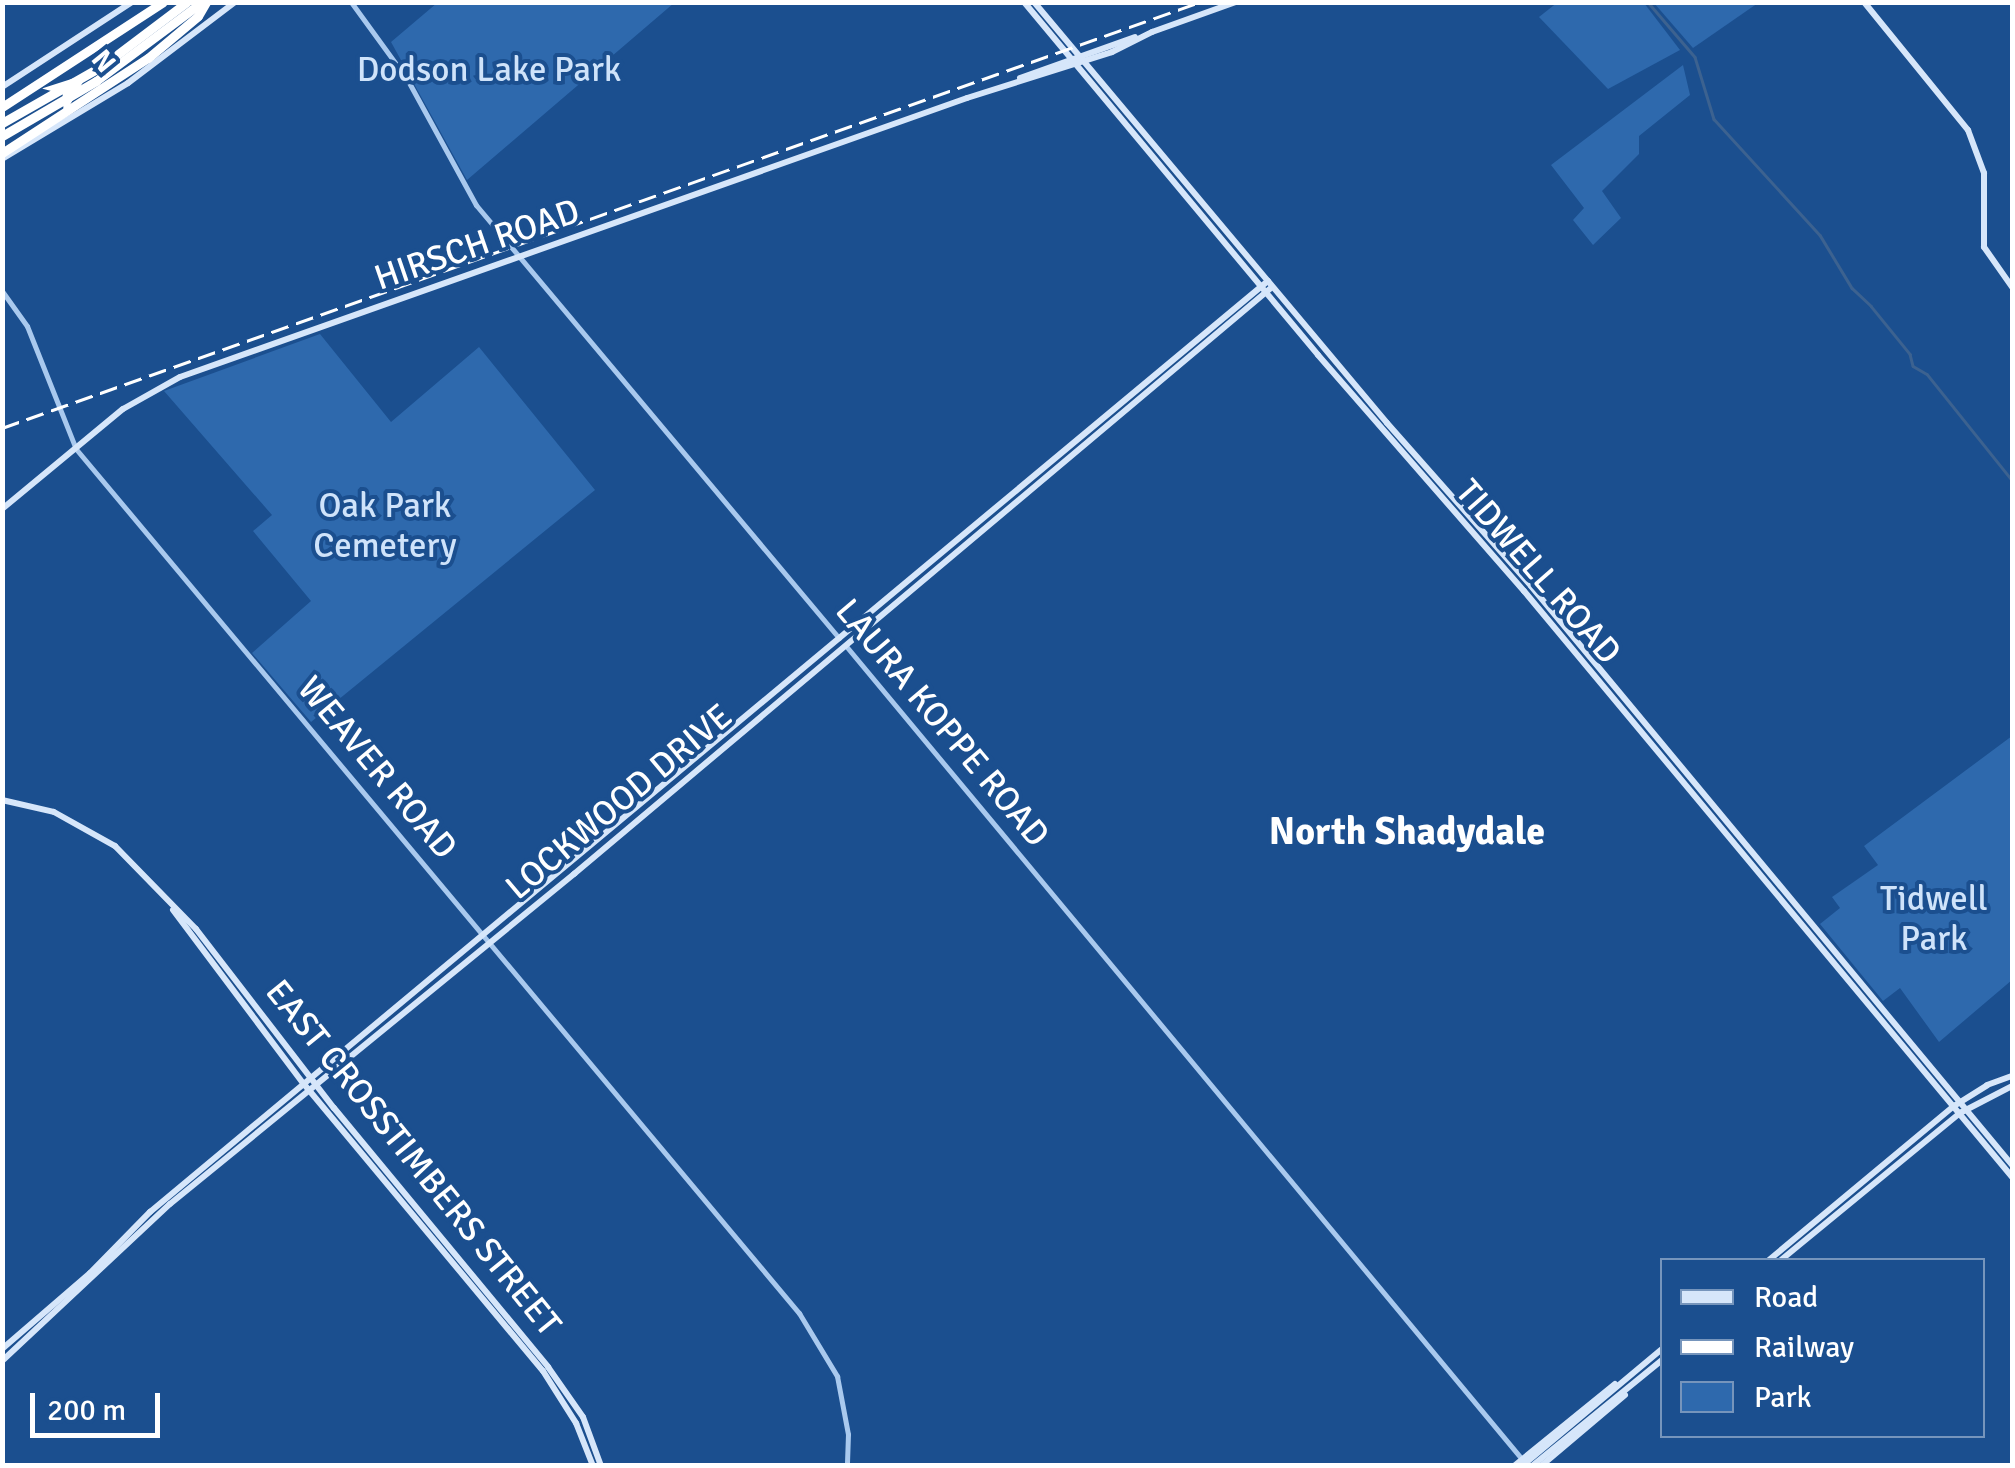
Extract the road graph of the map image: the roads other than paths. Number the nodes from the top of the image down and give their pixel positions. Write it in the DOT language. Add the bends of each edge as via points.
graph roads {
  1 [pos="132,2"];
  2 [pos="163,2"];
  3 [pos="188,2"];
  4 [pos="204,2"];
  5 [pos="234,2"];
  6 [pos="351,2"];
  7 [pos="1024,2"];
  8 [pos="1034,2"];
  9 [pos="1236,2"];
  10 [pos="1864,2"];
  11 [pos="1076,60"];
  12 [pos="2,87"];
  13 [pos="2,107"];
  14 [pos="2,123"];
  15 [pos="2,136"];
  16 [pos="2,156"];
  17 [pos="520,258"];
  18 [pos="1267,287"];
  19 [pos="2012,287"];
  20 [pos="2,291"];
  21 [pos="76,449"];
  22 [pos="2,509"];
  23 [pos="842,642"];
  24 [pos="2,800"];
  25 [pos="488,938"];
  26 [pos="2012,1076"];
  27 [pos="310,1085"];
  28 [pos="2012,1086"];
  29 [pos="1960,1108"];
  30 [pos="2012,1165"];
  31 [pos="2012,1176"];
  32 [pos="1858,1192"];
  33 [pos="1772,1258"];
  34 [pos="1784,1258"];
  35 [pos="71,1295"];
  36 [pos="2,1349"];
  37 [pos="1660,1352"];
  38 [pos="2,1362"];
  39 [pos="1660,1362"];
  40 [pos="1643,1376"];
  41 [pos="1526,1463"];
  42 [pos="593,1466"];
  43 [pos="601,1466"];
  44 [pos="847,1466"];
  45 [pos="1514,1466"];
  46 [pos="1541,1466"];
  1 -- 12 [label="main road"];
  2 -- 13 [label="highway"];
  3 -- 14 [label="highway" via="102,66"];
  4 -- 15 [label="highway" via="96,82"];
  4 -- 16 [label="highway" via="198,16 148,58"];
  5 -- 16 [label="main road" via="128,83"];
  6 -- 17 [label="street, LAURA KOPPE ROAD" via="407,79 466,191"];
  7 -- 11 [label="main road, TIDWELL ROAD"];
  8 -- 11 [label="main road, TIDWELL ROAD"];
  9 -- 11 [label="main road, HIRSCH ROAD"];
  10 -- 19 [label="main road" via="1968,130 1984,173 1984,248"];
  11 -- 17 [label="main road, HIRSCH ROAD"];
  11 -- 18 [label="main road, TIDWELL ROAD"];
  17 -- 21 [label="main road, HIRSCH ROAD" via="180,377 123,409"];
  17 -- 23 [label="street, LAURA KOPPE ROAD"];
  18 -- 23 [label="main road, LOCKWOOD DRIVE"];
  18 -- 29 [label="main road, TIDWELL ROAD"];
  20 -- 21 [label="street, WEAVER ROAD" via="27,326"];
  21 -- 22 [label="main road, HIRSCH ROAD"];
  21 -- 25 [label="street, WEAVER ROAD"];
  23 -- 25 [label="main road, LOCKWOOD DRIVE"];
  23 -- 41 [label="street, LAURA KOPPE ROAD"];
  24 -- 27 [label="main road, EAST CROSSTIMBERS STREET" via="54,812 116,846 220,958"];
  25 -- 27 [label="main road, LOCKWOOD DRIVE"];
  25 -- 44 [label="street, WEAVER ROAD" via="816,1338 844,1403"];
  26 -- 29 [label="main road"];
  27 -- 35 [label="main road, LOCKWOOD DRIVE" via="168,1201"];
  27 -- 42 [label="main road, EAST CROSSTIMBERS STREET" via="543,1371"];
  27 -- 43 [label="main road, EAST CROSSTIMBERS STREET" via="548,1366 583,1417"];
  28 -- 29 [label="main road"];
  29 -- 30 [label="main road, TIDWELL ROAD"];
  29 -- 31 [label="main road, TIDWELL ROAD"];
  29 -- 32 [label="main road"];
  32 -- 33 [label="main road"];
  32 -- 34 [label="main road"];
  35 -- 36 [label="main road, LOCKWOOD DRIVE"];
  35 -- 38 [label="main road, LOCKWOOD DRIVE"];
  37 -- 41 [label="main road"];
  39 -- 40 [label="main road"];
  40 -- 41 [label="main road"];
  40 -- 46 [label="main road"];
  41 -- 45 [label="main road"];
}
